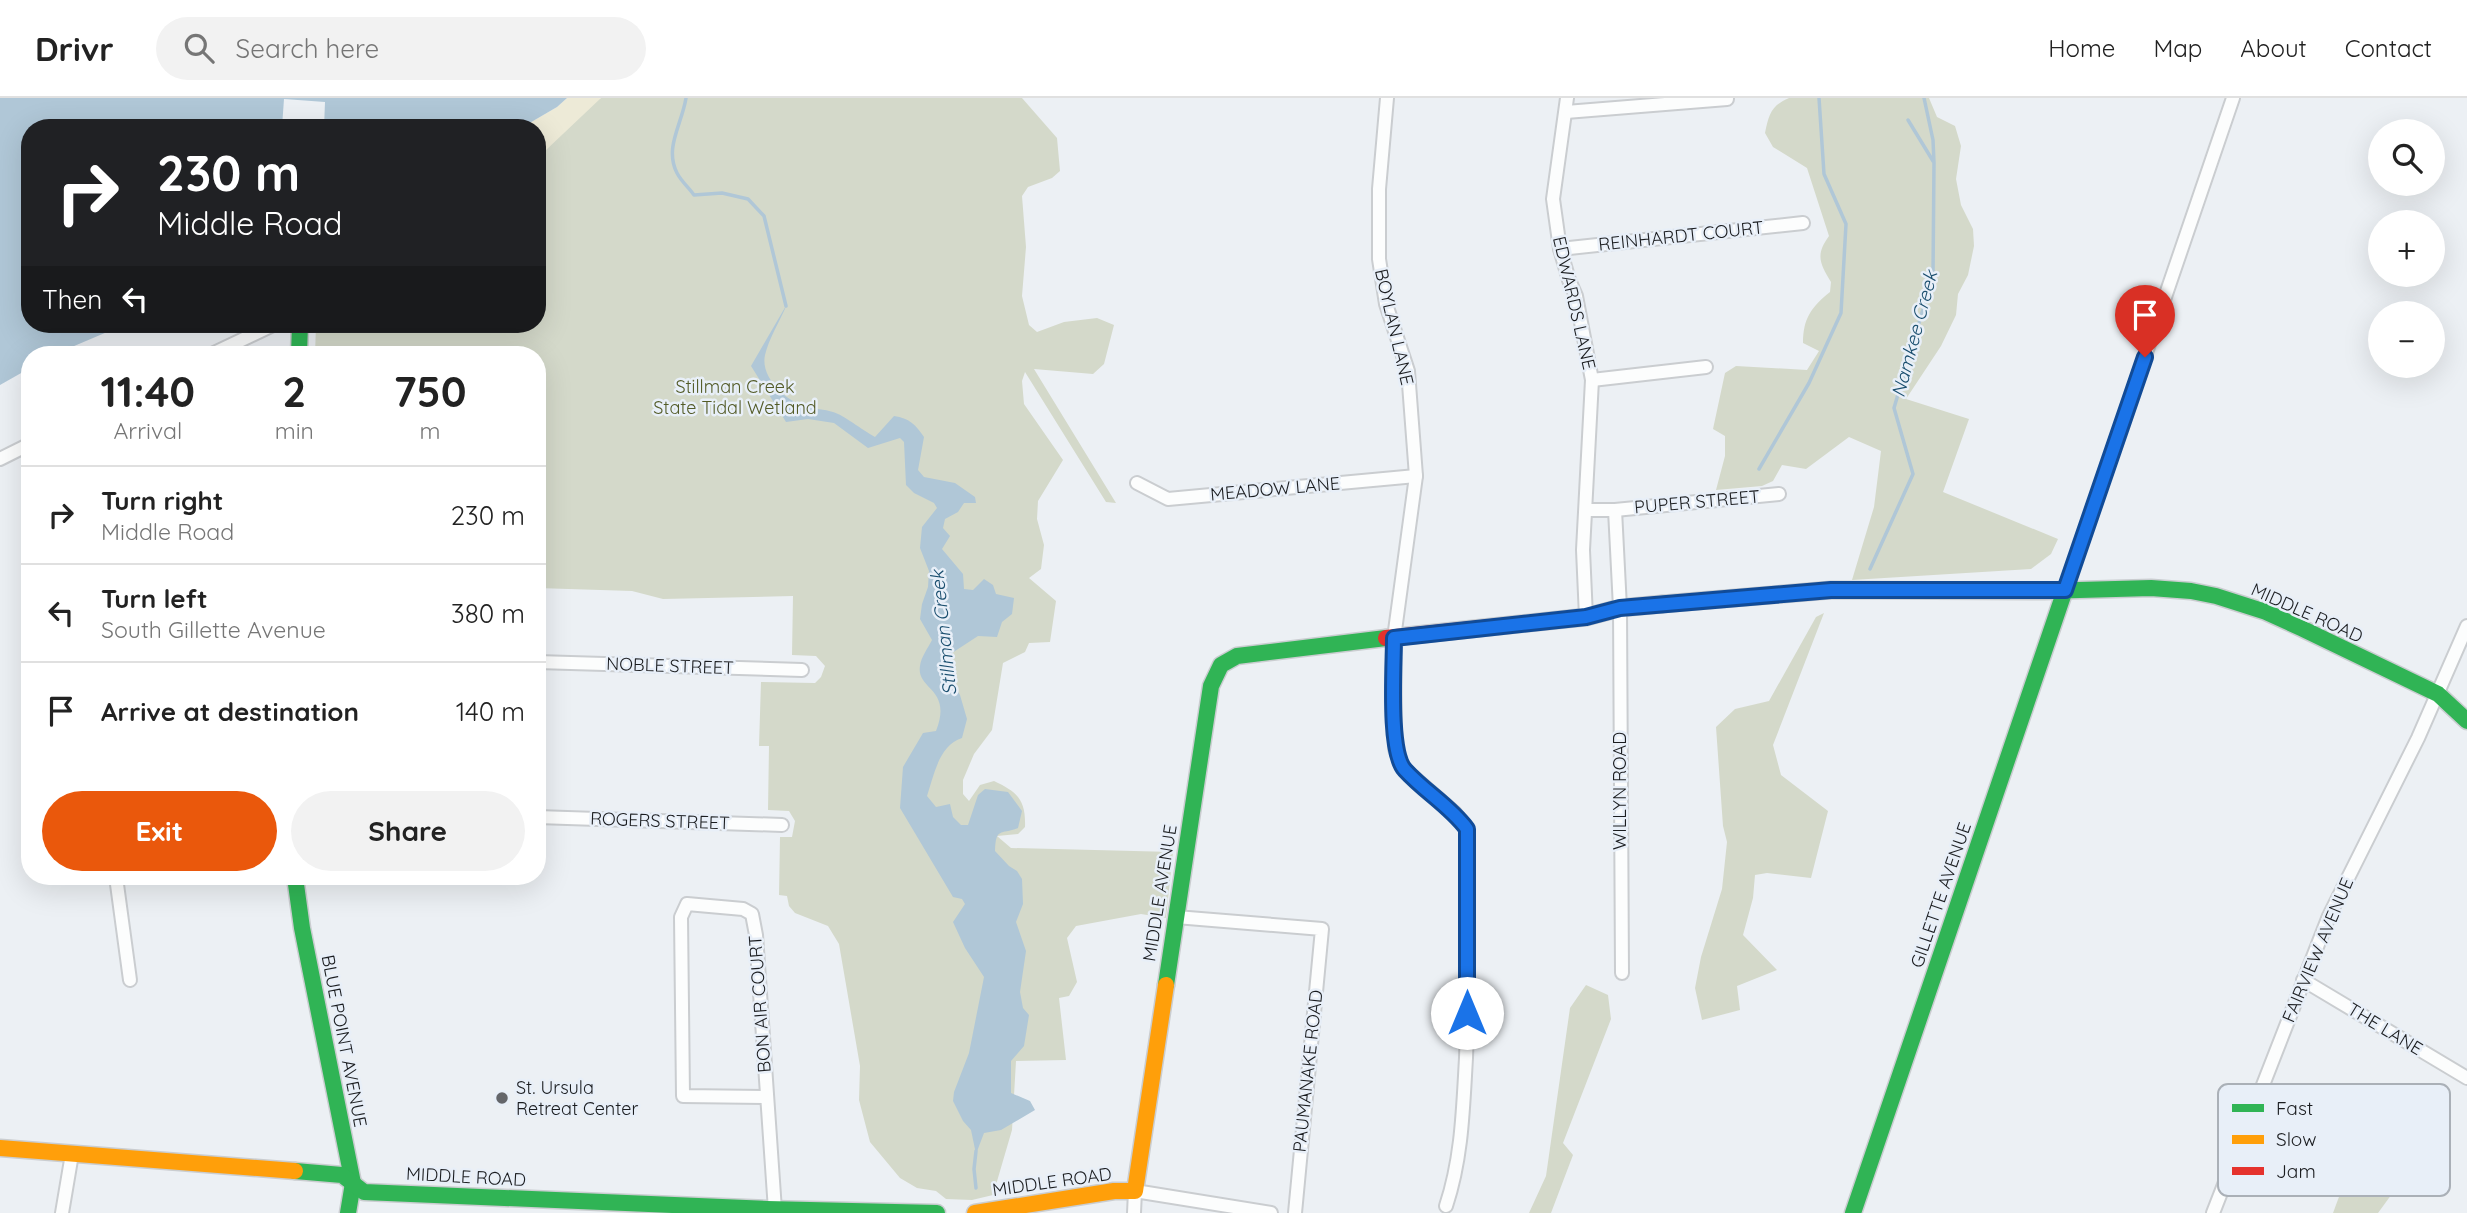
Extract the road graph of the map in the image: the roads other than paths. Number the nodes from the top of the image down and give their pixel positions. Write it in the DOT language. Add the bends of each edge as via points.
graph roads {
  1 [pos="1387,98"];
  2 [pos="2233,98"];
  3 [pos="1727,99"];
  4 [pos="1567,105"];
  5 [pos="1802,223"];
  6 [pos="1560,248"];
  7 [pos="256,333"];
  8 [pos="230,346"];
  9 [pos="1706,367"];
  10 [pos="1592,380"];
  11 [pos="21,448"];
  12 [pos="0,459"];
  13 [pos="1416,476"];
  14 [pos="1138,484"];
  15 [pos="1779,494"];
  16 [pos="1586,510"];
  17 [pos="1615,510"];
  18 [pos="2065,590"];
  19 [pos="1620,608"];
  20 [pos="1586,617"];
  21 [pos="2467,626"];
  22 [pos="1394,638"];
  23 [pos="1279,649"];
  24 [pos="546,662"];
  25 [pos="802,670"];
  26 [pos="2438,694"];
  27 [pos="2467,721"];
  28 [pos="546,817"];
  29 [pos="782,825"];
  30 [pos="117,885"];
  31 [pos="297,885"];
  32 [pos="1176,917"];
  33 [pos="1622,973"];
  34 [pos="2303,979"];
  35 [pos="130,980"];
  36 [pos="2467,1078"];
  37 [pos="2263,1084"];
  38 [pos="766,1097"];
  39 [pos="0,1148"];
  40 [pos="72,1154"];
  41 [pos="353,1183"];
  42 [pos="1135,1191"];
  43 [pos="2220,1196"];
  44 [pos="1446,1206"];
  45 [pos="770,1211"];
  46 [pos="62,1213"];
  47 [pos="348,1213"];
  48 [pos="937,1213"];
  49 [pos="975,1213"];
  50 [pos="1134,1213"];
  51 [pos="1271,1213"];
  52 [pos="1294,1213"];
  53 [pos="1853,1213"];
  54 [pos="2213,1213"];
  1 -- 13 [label="street, BOYLAN LANE" via="1379,259 1386,304 1408,370"];
  2 -- 18 [label="street"];
  3 -- 4 [label="street"];
  4 -- 6 [label="street, EDWARDS LANE" via="1553,199"];
  5 -- 6 [label="street, REINHARDT COURT"];
  6 -- 10 [label="street, EDWARDS LANE" via="1577,296"];
  7 -- 8 [label="street"];
  9 -- 10 [label="street"];
  10 -- 16 [label="street, EDWARDS LANE"];
  11 -- 12 [label="street"];
  13 -- 14 [label="street, MEADOW LANE" via="1168,499"];
  13 -- 22 [label="street, BOYLAN LANE"];
  15 -- 17 [label="street, PUPER STREET"];
  16 -- 17 [label="street"];
  16 -- 20 [label="street, EDWARDS LANE"];
  17 -- 19 [label="street, WILLYN ROAD"];
  18 -- 19 [label="main road, MIDDLE ROAD" via="1831,590"];
  18 -- 26 [label="main road, MIDDLE ROAD" via="2151,588 2216,596 2266,612"];
  18 -- 53 [label="main road, GILLETTE AVENUE"];
  19 -- 20 [label="main road, MIDDLE ROAD"];
  19 -- 33 [label="street, WILLYN ROAD"];
  20 -- 22 [label="main road, MIDDLE ROAD"];
  21 -- 26 [label="street, FAIRVIEW AVENUE"];
  22 -- 23 [label="main road, MIDDLE ROAD"];
  22 -- 44 [label="street, BOYLAN LANE" via="1395,749 1403,768 1467,829 1464,1104 1459,1161"];
  23 -- 32 [label="main road, MIDDLE AVENUE" via="1229,657 1216,672"];
  24 -- 25 [label="street, NOBLE STREET"];
  26 -- 27 [label="main road, MIDDLE ROAD"];
  26 -- 34 [label="street, FAIRVIEW AVENUE"];
  28 -- 29 [label="street, ROGERS STREET"];
  30 -- 35 [label="street"];
  31 -- 41 [label="main road, BLUE POINT AVENUE"];
  32 -- 42 [label="main road, MIDDLE AVENUE"];
  32 -- 52 [label="street, PAUMANAKE ROAD" via="1322,929"];
  34 -- 36 [label="street, THE LANE"];
  34 -- 37 [label="street, FAIRVIEW AVENUE"];
  38 -- 38 [label="street, BON AIR COURT" via="752,914 743,909 687,904 681,917 683,1096"];
  38 -- 45 [label="street"];
  39 -- 40 [label="main road, MIDDLE ROAD"];
  40 -- 41 [label="main road, MIDDLE ROAD" via="342,1175"];
  40 -- 46 [label="street"];
  41 -- 45 [label="main road, MIDDLE ROAD" via="364,1192"];
  41 -- 47 [label="main road, BLUE POINT AVENUE"];
  42 -- 49 [label="main road, MIDDLE ROAD"];
  42 -- 50 [label="street"];
  42 -- 51 [label="street"];
  43 -- 54 [label="street, FAIRVIEW AVENUE"];
  45 -- 48 [label="main road, MIDDLE ROAD"];
}
